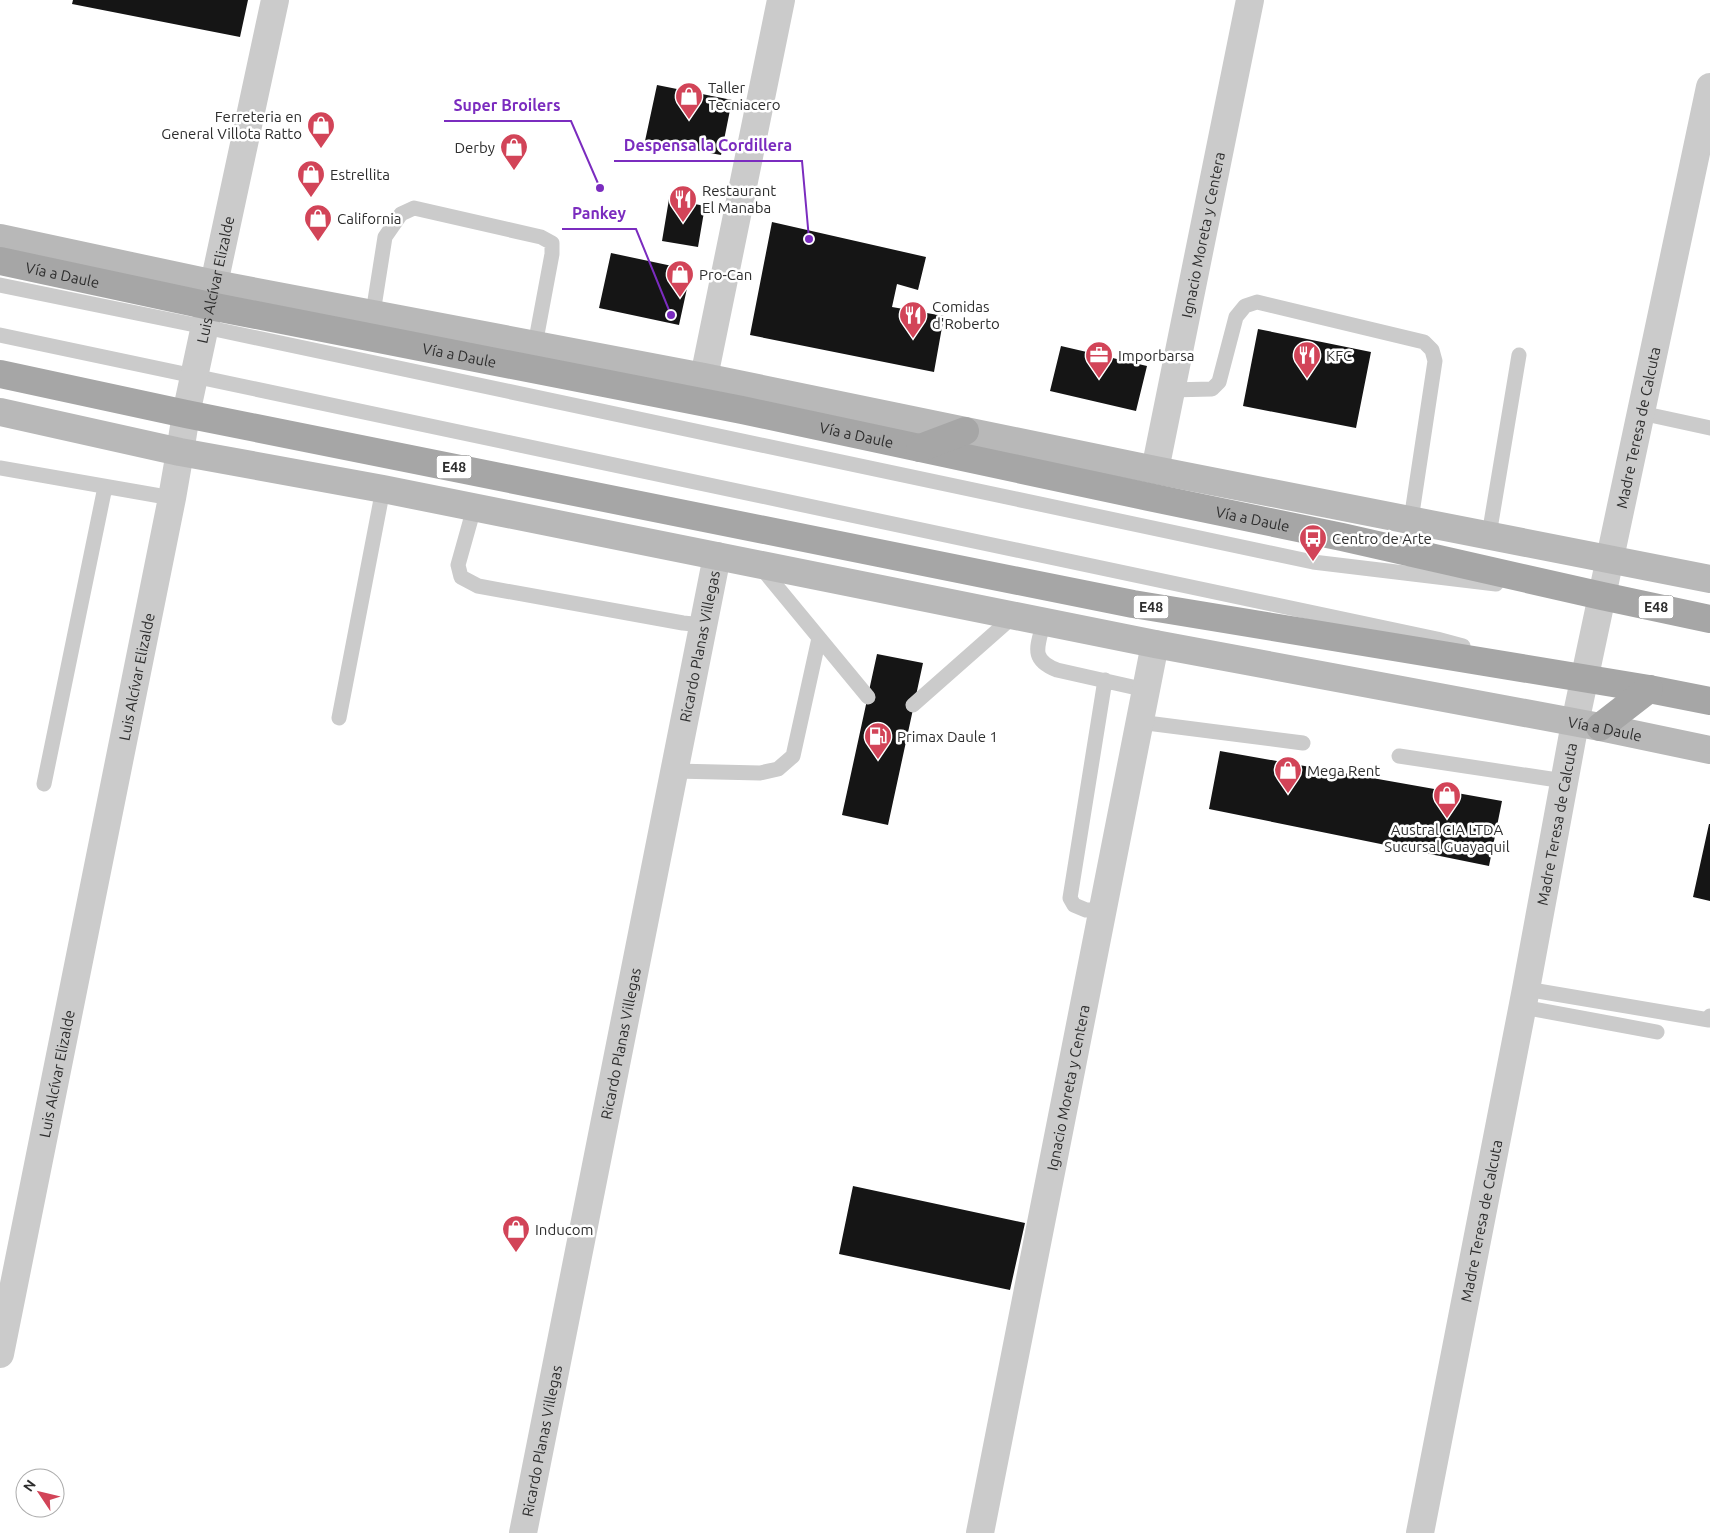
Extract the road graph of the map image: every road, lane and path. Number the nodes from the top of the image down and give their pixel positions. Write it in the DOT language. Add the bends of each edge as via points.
graph roads {
  1 [pos="275,0"];
  2 [pos="781,0"];
  3 [pos="1250,0"];
  4 [pos="1710,88"];
  5 [pos="0,238"];
  6 [pos="0,262"];
  7 [pos="0,285"];
  8 [pos="210,305"];
  9 [pos="374,313"];
  10 [pos="0,334"];
  11 [pos="535,345"];
  12 [pos="1519,355"];
  13 [pos="0,374"];
  14 [pos="195,376"];
  15 [pos="704,377"];
  16 [pos="1170,390"];
  17 [pos="0,412"];
  18 [pos="1641,413"];
  19 [pos="186,414"];
  20 [pos="1710,428"];
  21 [pos="965,431"];
  22 [pos="920,448"];
  23 [pos="180,452"];
  24 [pos="0,468"];
  25 [pos="1154,470"];
  26 [pos="104,487"];
  27 [pos="383,489"];
  28 [pos="172,498"];
  29 [pos="474,508"];
  30 [pos="1411,520"];
  31 [pos="1489,535"];
  32 [pos="717,556"];
  33 [pos="1610,559"];
  34 [pos="758,564"];
  35 [pos="1710,579"];
  36 [pos="1602,596"];
  37 [pos="1015,615"];
  38 [pos="1710,618"];
  39 [pos="1044,621"];
  40 [pos="703,625"];
  41 [pos="819,638"];
  42 [pos="1155,644"];
  43 [pos="1584,679"];
  44 [pos="1105,680"];
  45 [pos="1146,690"];
  46 [pos="1649,690"];
  47 [pos="868,697"];
  48 [pos="1710,701"];
  49 [pos="913,706"];
  50 [pos="339,718"];
  51 [pos="1139,722"];
  52 [pos="1587,725"];
  53 [pos="1303,743"];
  54 [pos="1710,750"];
  55 [pos="1399,756"];
  56 [pos="675,771"];
  57 [pos="1564,781"];
  58 [pos="44,784"];
  59 [pos="1103,910"];
  60 [pos="1525,998"];
  61 [pos="1710,1016"];
  62 [pos="1657,1032"];
  63 [pos="0,1354"];
  64 [pos="523,1533"];
  65 [pos="980,1533"];
  66 [pos="1420,1533"];
  1 -- 8 [label="street, Luis Alcívar Elizalde"];
  2 -- 15 [label="street"];
  3 -- 16 [label="street, Ignacio Moreta y Centera"];
  4 -- 18 [label="street, Madre Teresa de Calcuta"];
  5 -- 8 [label="main road, Vía a Daule / E48"];
  6 -- 8 [label="main road, Vía a Daule / E48"];
  7 -- 8 [label="lane"];
  8 -- 9 [label="main road, Vía a Daule / E48"];
  8 -- 14 [label="street, Luis Alcívar Elizalde"];
  8 -- 22 [label="main road, Vía a Daule / E48"];
  8 -- 36 [label="lane" via="1313,562"];
  9 -- 11 [label="main road, Vía a Daule / E48"];
  9 -- 11 [label="lane" via="385,237 401,214 414,208 541,237 552,243"];
  10 -- 14 [label="lane"];
  11 -- 15 [label="main road, Vía a Daule / E48"];
  12 -- 31 [label="lane"];
  13 -- 19 [label="main road, E48"];
  14 -- 19 [label="street, Luis Alcívar Elizalde"];
  14 -- 43 [label="lane" via="1437,640"];
  15 -- 21 [label="main road, Vía a Daule / E48"];
  16 -- 25 [label="street, Ignacio Moreta y Centera"];
  16 -- 30 [label="lane" via="1212,389 1219,382 1236,317 1245,306 1257,302 1424,342 1432,350 1435,361"];
  17 -- 23 [label="main road, Vía a Daule / E48"];
  18 -- 20 [label="lane"];
  18 -- 33 [label="street, Madre Teresa de Calcuta"];
  19 -- 23 [label="street, Luis Alcívar Elizalde"];
  19 -- 43 [label="main road, E48" via="1133,604"];
  21 -- 22 [label="main road"];
  21 -- 25 [label="main road, Vía a Daule / E48"];
  22 -- 36 [label="main road, Vía a Daule / E48" via="1342,537"];
  23 -- 27 [label="main road, Vía a Daule / E48"];
  23 -- 28 [label="street, Luis Alcívar Elizalde"];
  24 -- 26 [label="lane"];
  25 -- 30 [label="main road, Vía a Daule / E48"];
  26 -- 28 [label="lane"];
  26 -- 58 [label="lane"];
  27 -- 29 [label="main road, Vía a Daule / E48"];
  27 -- 50 [label="lane"];
  28 -- 63 [label="street, Luis Alcívar Elizalde"];
  29 -- 32 [label="main road, Vía a Daule / E48"];
  29 -- 40 [label="lane" via="458,565 461,577 478,586"];
  30 -- 31 [label="main road, Vía a Daule / E48"];
  31 -- 33 [label="main road, Vía a Daule / E48"];
  32 -- 34 [label="main road, Vía a Daule / E48"];
  32 -- 40 [label="street, Ricardo Planas Villegas"];
  33 -- 35 [label="main road, Vía a Daule"];
  33 -- 36 [label="street, Madre Teresa de Calcuta"];
  34 -- 37 [label="main road, Vía a Daule / E48"];
  34 -- 41 [label="lane"];
  36 -- 38 [label="main road, Vía a Daule / E48"];
  36 -- 43 [label="street, Madre Teresa de Calcuta"];
  37 -- 39 [label="main road, Vía a Daule / E48"];
  37 -- 49 [label="lane"];
  39 -- 42 [label="main road, Vía a Daule / E48"];
  39 -- 44 [label="lane" via="1038,645 1038,658 1044,665"];
  40 -- 56 [label="street, Ricardo Planas Villegas"];
  41 -- 47 [label="lane"];
  41 -- 56 [label="lane" via="792,756 778,769 760,773"];
  42 -- 45 [label="street, Ignacio Moreta y Centera"];
  42 -- 52 [label="main road, Vía a Daule / E48"];
  43 -- 46 [label="main road, E48"];
  43 -- 52 [label="street, Madre Teresa de Calcuta"];
  44 -- 45 [label="lane"];
  44 -- 59 [label="lane" via="1070,898 1074,905 1086,910"];
  45 -- 51 [label="street, Ignacio Moreta y Centera"];
  46 -- 48 [label="main road, E48"];
  46 -- 52 [label="main road"];
  51 -- 53 [label="lane"];
  51 -- 59 [label="street, Ignacio Moreta y Centera"];
  52 -- 54 [label="main road, Vía a Daule"];
  52 -- 57 [label="street, Madre Teresa de Calcuta"];
  55 -- 57 [label="lane"];
  56 -- 64 [label="street, Ricardo Planas Villegas"];
  57 -- 60 [label="street, Madre Teresa de Calcuta"];
  59 -- 65 [label="street, Ignacio Moreta y Centera"];
  60 -- 61 [label="lane" via="1709,1020"];
  60 -- 62 [label="lane"];
  60 -- 66 [label="street, Madre Teresa de Calcuta"];
}
